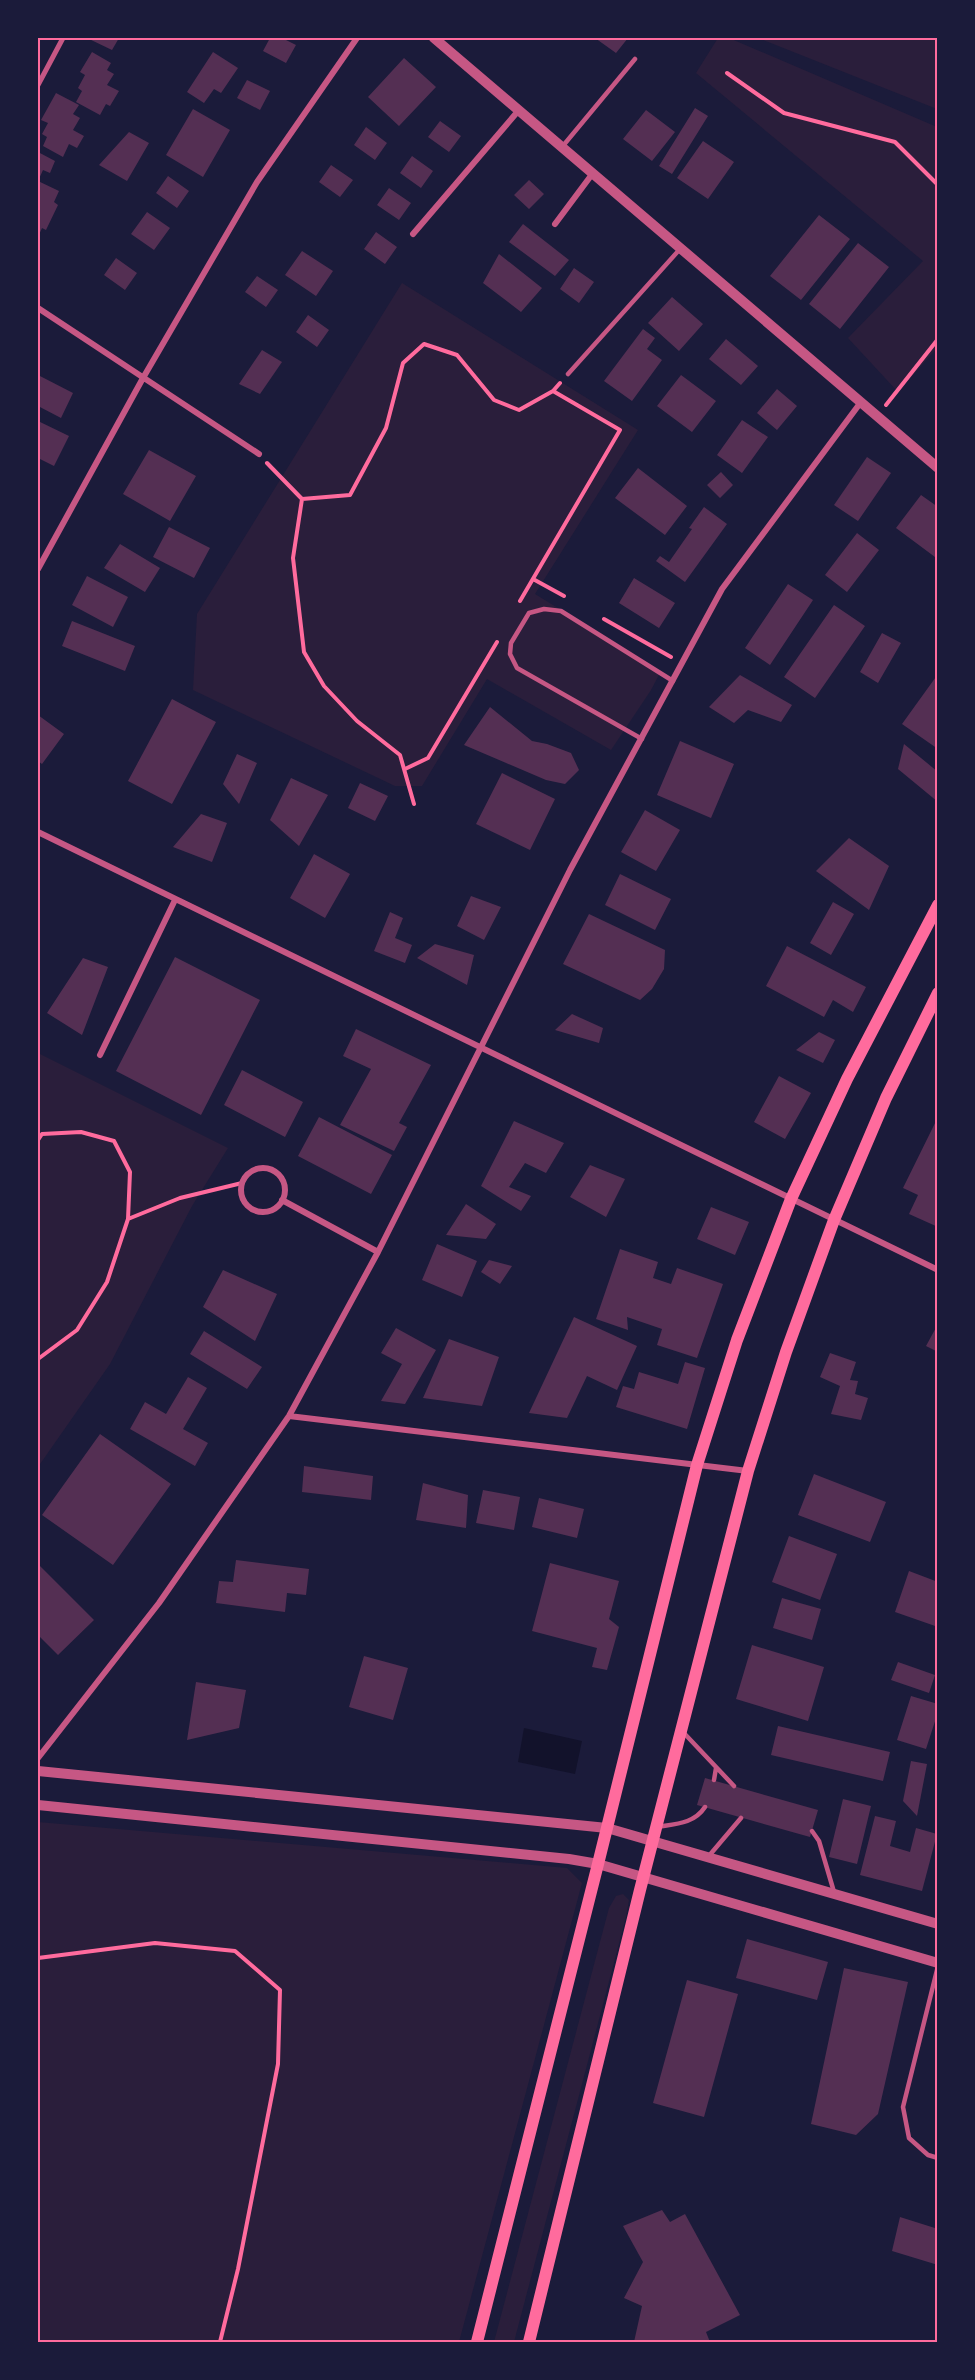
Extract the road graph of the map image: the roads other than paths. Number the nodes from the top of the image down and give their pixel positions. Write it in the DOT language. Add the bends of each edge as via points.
graph roads {
  1 [pos="63,38"];
  2 [pos="357,38"];
  3 [pos="434,38"];
  4 [pos="635,59"];
  5 [pos="38,85"];
  6 [pos="519,110"];
  7 [pos="562,147"];
  8 [pos="593,173"];
  9 [pos="555,224"];
  10 [pos="413,234"];
  11 [pos="680,248"];
  12 [pos="38,308"];
  13 [pos="567,375"];
  14 [pos="143,378"];
  15 [pos="861,402"];
  16 [pos="259,454"];
  17 [pos="938,468"];
  18 [pos="38,569"];
  19 [pos="673,681"];
  20 [pos="642,739"];
  21 [pos="38,832"];
  22 [pos="175,900"];
  23 [pos="938,905"];
  24 [pos="938,993"];
  25 [pos="482,1048"];
  26 [pos="100,1055"];
  27 [pos="791,1198"];
  28 [pos="282,1200"];
  29 [pos="834,1220"];
  30 [pos="378,1252"];
  31 [pos="938,1270"];
  32 [pos="289,1416"];
  33 [pos="697,1465"];
  34 [pos="748,1471"];
  35 [pos="682,1731"];
  36 [pos="38,1758"];
  37 [pos="716,1768"];
  38 [pos="38,1771"];
  39 [pos="714,1780"];
  40 [pos="734,1786"];
  41 [pos="38,1805"];
  42 [pos="705,1807"];
  43 [pos="741,1818"];
  44 [pos="657,1827"];
  45 [pos="607,1828"];
  46 [pos="812,1830"];
  47 [pos="654,1841"];
  48 [pos="708,1857"];
  49 [pos="598,1864"];
  50 [pos="644,1877"];
  51 [pos="834,1894"];
  52 [pos="938,1924"];
  53 [pos="938,1965"];
  54 [pos="938,2158"];
  55 [pos="477,2343"];
  56 [pos="529,2343"];
  1 -- 5 [label="street"];
  2 -- 14 [label="street" via="257,182"];
  3 -- 6 [label="street"];
  4 -- 7 [label="lane"];
  6 -- 7 [label="street"];
  6 -- 10 [label="street"];
  7 -- 8 [label="street"];
  8 -- 9 [label="street"];
  8 -- 11 [label="street"];
  11 -- 13 [label="lane"];
  11 -- 15 [label="street"];
  12 -- 14 [label="street"];
  14 -- 16 [label="street"];
  14 -- 18 [label="street"];
  15 -- 17 [label="street"];
  15 -- 19 [label="street" via="722,589"];
  19 -- 20 [label="street"];
  19 -- 20 [label="lane" via="561,612 544,609 530,613 511,643 510,654 517,668"];
  20 -- 25 [label="street" via="570,870"];
  21 -- 22 [label="street"];
  22 -- 25 [label="street"];
  22 -- 26 [label="street"];
  23 -- 27 [label="main road" via="847,1079"];
  24 -- 29 [label="main road" via="886,1098"];
  25 -- 27 [label="street"];
  25 -- 30 [label="street"];
  27 -- 29 [label="street"];
  27 -- 33 [label="main road" via="737,1340"];
  28 -- 28 [label="street" via="272,1210 258,1211 246,1204 242,1183 250,1172 271,1170 282,1179"];
  28 -- 30 [label="street"];
  29 -- 31 [label="street"];
  29 -- 34 [label="main road"];
  30 -- 32 [label="street"];
  32 -- 33 [label="street"];
  32 -- 36 [label="street" via="159,1603"];
  33 -- 34 [label="street"];
  33 -- 45 [label="main road"];
  34 -- 35 [label="main road"];
  35 -- 37 [label="lane"];
  35 -- 44 [label="main road"];
  37 -- 39 [label="lane"];
  37 -- 40 [label="lane"];
  38 -- 45 [label="street"];
  41 -- 49 [label="street"];
  42 -- 44 [label="lane" via="691,1821"];
  43 -- 48 [label="lane"];
  44 -- 47 [label="main road"];
  45 -- 47 [label="street"];
  45 -- 49 [label="main road"];
  46 -- 51 [label="lane" via="819,1841"];
  47 -- 48 [label="street"];
  47 -- 50 [label="main road"];
  48 -- 51 [label="street"];
  49 -- 50 [label="street"];
  49 -- 55 [label="main road"];
  50 -- 53 [label="street"];
  50 -- 56 [label="main road"];
  51 -- 52 [label="street"];
  53 -- 54 [label="lane" via="903,2107 909,2138 928,2155"];
}
